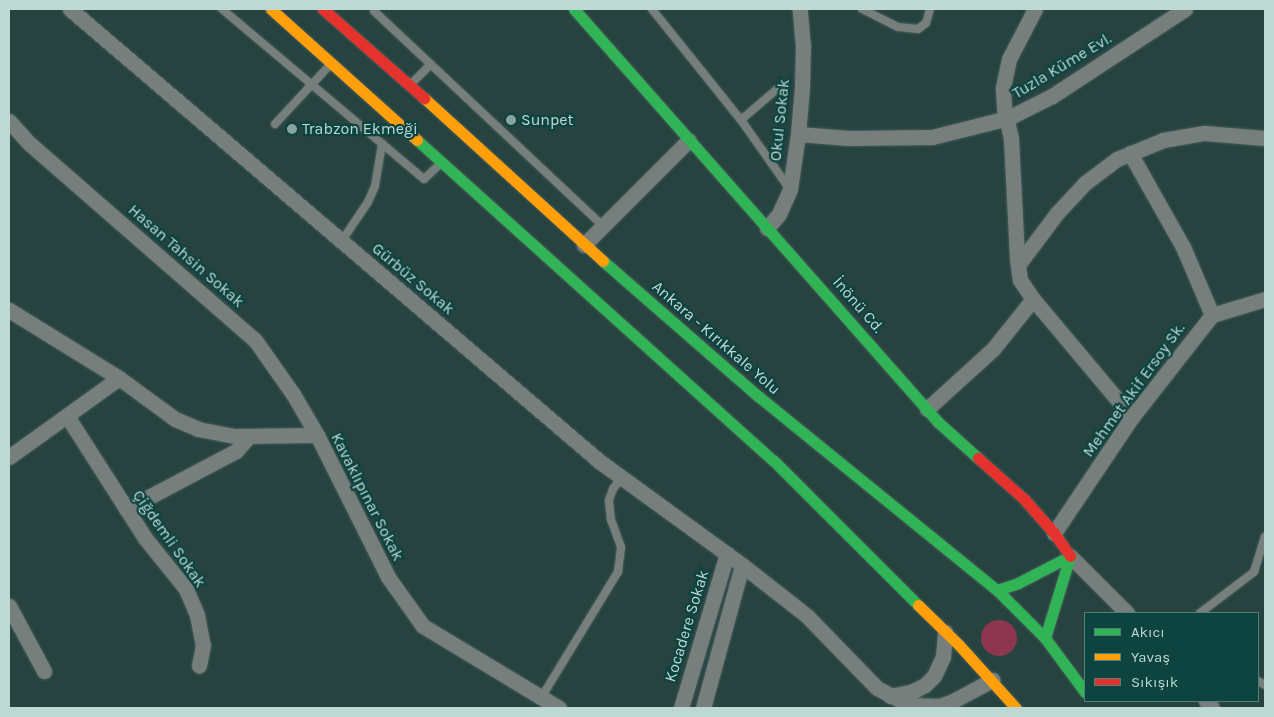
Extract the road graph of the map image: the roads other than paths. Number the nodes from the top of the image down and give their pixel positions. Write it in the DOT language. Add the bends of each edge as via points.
graph roads {
  1 [pos="70,9"];
  2 [pos="222,9"];
  3 [pos="271,9"];
  4 [pos="323,9"];
  5 [pos="574,9"];
  6 [pos="652,9"];
  7 [pos="800,9"];
  8 [pos="862,9"];
  9 [pos="930,9"];
  10 [pos="1035,9"];
  11 [pos="1185,9"];
  12 [pos="374,11"];
  13 [pos="331,64"];
  14 [pos="430,64"];
  15 [pos="314,85"];
  16 [pos="410,85"];
  17 [pos="777,89"];
  18 [pos="1008,118"];
  19 [pos="741,120"];
  20 [pos="9,121"];
  21 [pos="275,124"];
  22 [pos="798,134"];
  23 [pos="1265,138"];
  24 [pos="689,140"];
  25 [pos="382,144"];
  26 [pos="1130,153"];
  27 [pos="442,162"];
  28 [pos="790,189"];
  29 [pos="603,226"];
  30 [pos="767,228"];
  31 [pos="341,242"];
  32 [pos="584,245"];
  33 [pos="1018,265"];
  34 [pos="1033,299"];
  35 [pos="1265,299"];
  36 [pos="1212,315"];
  37 [pos="13,318"];
  38 [pos="119,378"];
  39 [pos="927,409"];
  40 [pos="67,416"];
  41 [pos="1132,417"];
  42 [pos="249,436"];
  43 [pos="317,436"];
  44 [pos="9,457"];
  45 [pos="622,477"];
  46 [pos="126,509"];
  47 [pos="1054,533"];
  48 [pos="1265,536"];
  49 [pos="727,554"];
  50 [pos="1070,556"];
  51 [pos="742,565"];
  52 [pos="997,590"];
  53 [pos="9,606"];
  54 [pos="1126,612"];
  55 [pos="1201,612"];
  56 [pos="945,632"];
  57 [pos="1045,638"];
  58 [pos="199,666"];
  59 [pos="44,671"];
  60 [pos="992,680"];
  61 [pos="1084,691"];
  62 [pos="890,696"];
  63 [pos="541,698"];
  64 [pos="559,708"];
  65 [pos="681,708"];
  66 [pos="703,708"];
  67 [pos="1016,708"];
  1 -- 31 [label="street, Gürbüz Sokak"];
  2 -- 15 [label="lane"];
  3 -- 13 [label="main road"];
  4 -- 16 [label="main road, Ankara - Kırıkkale Yolu"];
  5 -- 24 [label="main road, İnönü Cd."];
  6 -- 19 [label="lane"];
  7 -- 22 [label="street, Okul Sokak" via="802,79"];
  8 -- 9 [label="lane" via="898,27 918,29 926,23"];
  10 -- 18 [label="street" via="1009,59 1003,88"];
  11 -- 18 [label="street, Tuzla Küme Evl." via="1052,96"];
  12 -- 14 [label="lane"];
  13 -- 15 [label="lane"];
  13 -- 27 [label="main road"];
  14 -- 16 [label="lane"];
  14 -- 29 [label="lane"];
  15 -- 21 [label="lane"];
  15 -- 25 [label="lane"];
  16 -- 32 [label="main road, Ankara - Kırıkkale Yolu"];
  17 -- 19 [label="lane"];
  18 -- 22 [label="street, Tuzla Küme Evl." via="932,137 849,138"];
  18 -- 33 [label="street"];
  19 -- 28 [label="lane"];
  20 -- 43 [label="street, Hasan Tahsin Sokak" via="30,144 256,340 294,394"];
  22 -- 28 [label="street, Okul Sokak"];
  23 -- 26 [label="street" via="1204,133 1163,140"];
  24 -- 29 [label="street"];
  24 -- 30 [label="main road, İnönü Cd."];
  25 -- 27 [label="lane" via="424,179"];
  25 -- 31 [label="lane" via="375,186"];
  26 -- 33 [label="street" via="1085,183 1057,213"];
  26 -- 36 [label="street" via="1183,247"];
  27 -- 56 [label="main road" via="773,460"];
  28 -- 30 [label="street, Okul Sokak" via="779,214"];
  29 -- 32 [label="street"];
  30 -- 39 [label="main road, İnönü Cd."];
  31 -- 45 [label="street, Gürbüz Sokak"];
  32 -- 52 [label="main road, Ankara - Kırıkkale Yolu" via="758,396"];
  33 -- 34 [label="street" via="1020,280"];
  34 -- 39 [label="street" via="993,349"];
  34 -- 41 [label="street"];
  35 -- 36 [label="street"];
  36 -- 41 [label="street, Mehmet Akif Ersoy Sk."];
  37 -- 38 [label="street, Kavaklıpınar Sokak"];
  38 -- 40 [label="street"];
  38 -- 42 [label="street, Kavaklıpınar Sokak" via="175,419 198,429"];
  39 -- 47 [label="main road, İnönü Cd." via="1024,499"];
  40 -- 44 [label="street"];
  40 -- 46 [label="street, Çiğdemli Sokak"];
  41 -- 47 [label="street, Mehmet Akif Ersoy Sk."];
  42 -- 43 [label="street, Kavaklıpınar Sokak"];
  42 -- 46 [label="street" via="236,451"];
  43 -- 63 [label="street, Kavaklıpınar Sokak" via="388,577 423,626"];
  45 -- 49 [label="street, Gürbüz Sokak"];
  45 -- 63 [label="lane" via="609,500 611,520 621,547 618,572"];
  46 -- 58 [label="street, Çiğdemli Sokak" via="186,589 197,615 203,646"];
  47 -- 50 [label="main road, İnönü Cd."];
  48 -- 55 [label="lane" via="1254,572"];
  49 -- 51 [label="street, Gürbüz Sokak"];
  49 -- 65 [label="street, Kocadere Sokak"];
  50 -- 52 [label="main road" via="1018,583"];
  50 -- 54 [label="street, İnönü Cd."];
  50 -- 57 [label="main road"];
  51 -- 62 [label="street, Gürbüz Sokak" via="807,616 877,688"];
  51 -- 66 [label="street"];
  52 -- 57 [label="main road, Ankara - Kırıkkale Yolu"];
  53 -- 59 [label="street"];
  56 -- 60 [label="main road"];
  56 -- 62 [label="street" via="944,657 934,676 913,691"];
  57 -- 61 [label="main road, Ankara - Kırıkkale Yolu"];
  60 -- 62 [label="street, Gürbüz Sokak" via="939,706 909,705"];
  60 -- 67 [label="main road"];
  63 -- 64 [label="street, Kavaklıpınar Sokak"];
}
